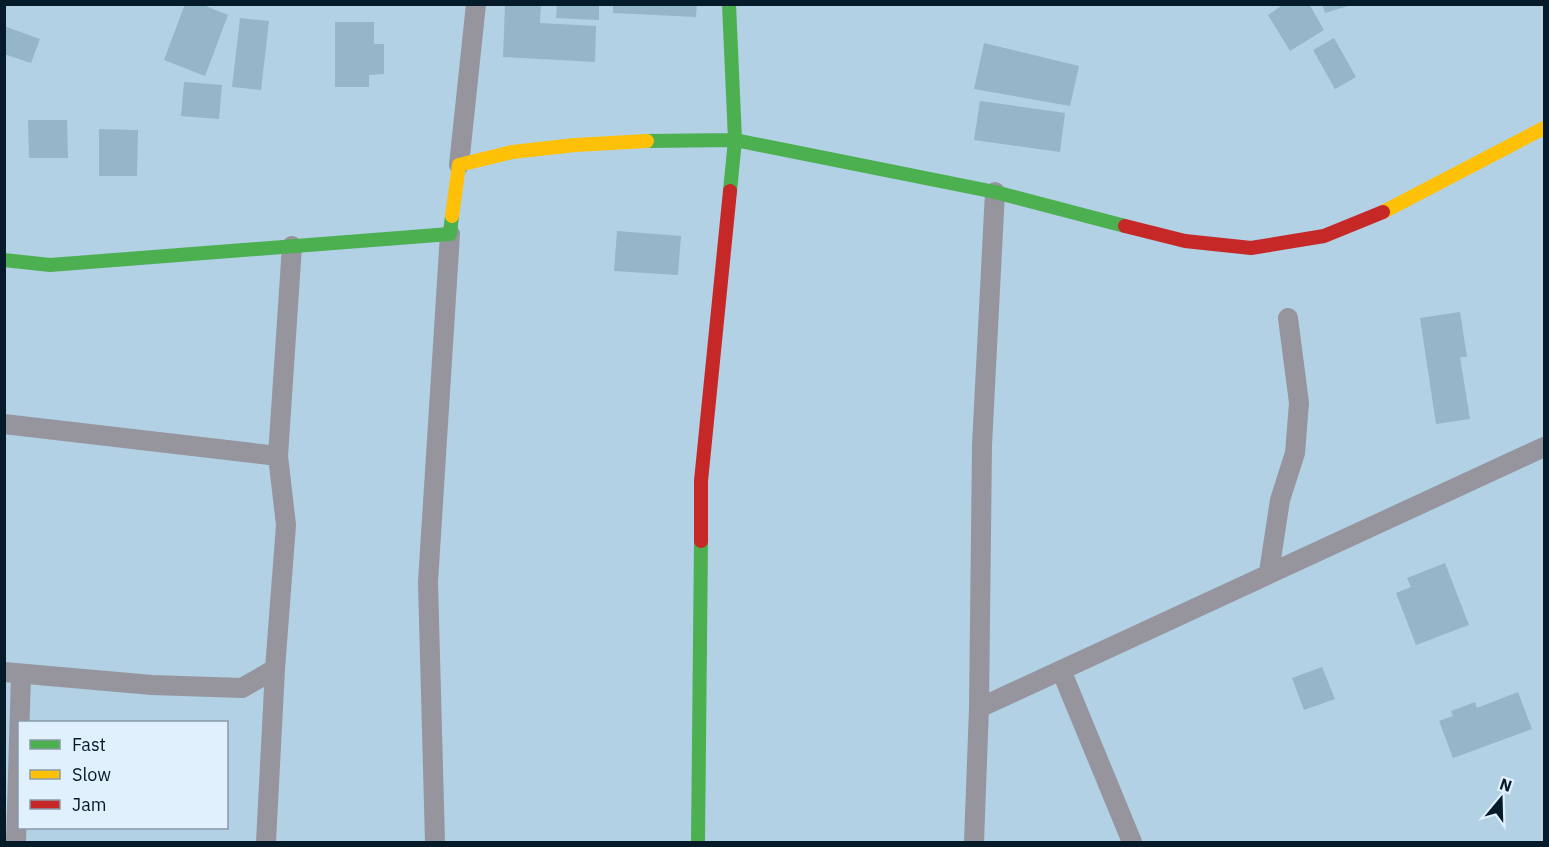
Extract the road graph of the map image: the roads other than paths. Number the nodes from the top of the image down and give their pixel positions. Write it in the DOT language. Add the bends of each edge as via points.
graph roads {
  1 [pos="476,4"];
  2 [pos="729,4"];
  3 [pos="1545,128"];
  4 [pos="735,140"];
  5 [pos="459,165"];
  6 [pos="995,192"];
  7 [pos="450,234"];
  8 [pos="292,246"];
  9 [pos="4,260"];
  10 [pos="1288,318"];
  11 [pos="4,424"];
  12 [pos="1545,447"];
  13 [pos="278,456"];
  14 [pos="1269,572"];
  15 [pos="275,669"];
  16 [pos="1061,670"];
  17 [pos="13,673"];
  18 [pos="979,708"];
  19 [pos="16,843"];
  20 [pos="266,843"];
  21 [pos="435,843"];
  22 [pos="698,843"];
  23 [pos="974,843"];
  24 [pos="1132,843"];
  1 -- 5 [label="street"];
  2 -- 4 [label="street"];
  3 -- 6 [label="street" via="1396,207 1324,236 1251,248 1185,241"];
  4 -- 5 [label="street" via="575,145 512,152"];
  4 -- 6 [label="street"];
  4 -- 22 [label="street" via="702,481"];
  5 -- 7 [label="street"];
  6 -- 18 [label="street" via="982,445"];
  7 -- 8 [label="street"];
  7 -- 21 [label="street" via="428,582"];
  8 -- 9 [label="street" via="50,265"];
  8 -- 13 [label="street"];
  10 -- 14 [label="street" via="1299,403 1295,453 1280,500"];
  11 -- 13 [label="street"];
  12 -- 14 [label="street"];
  13 -- 15 [label="street" via="286,525"];
  14 -- 16 [label="street"];
  15 -- 17 [label="street" via="242,688"];
  15 -- 20 [label="street"];
  16 -- 18 [label="street"];
  16 -- 24 [label="street"];
  17 -- 19 [label="street"];
  18 -- 23 [label="street"];
}
